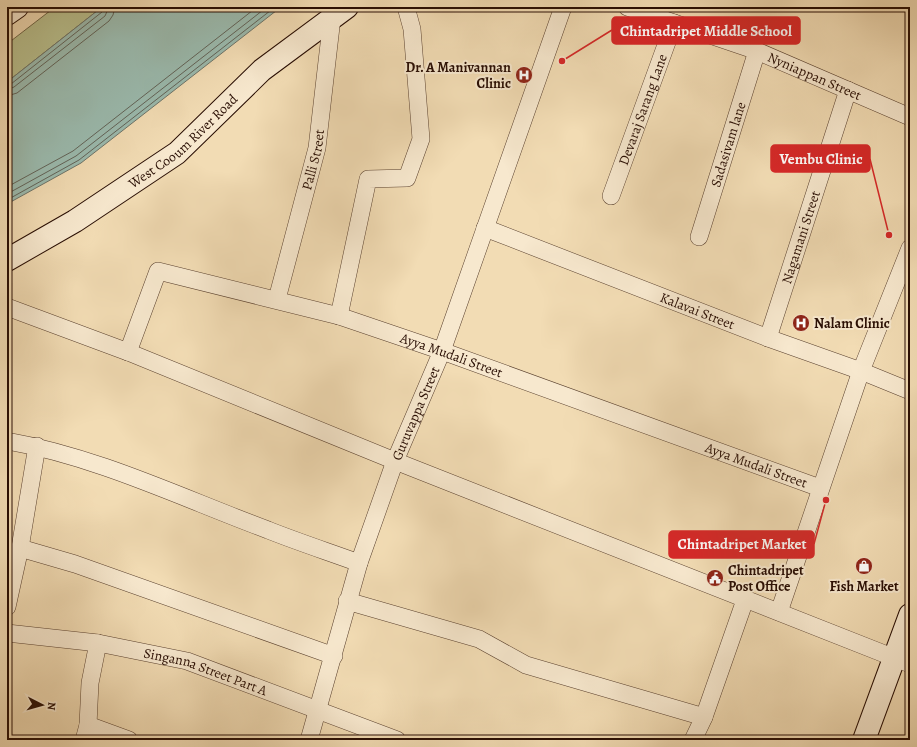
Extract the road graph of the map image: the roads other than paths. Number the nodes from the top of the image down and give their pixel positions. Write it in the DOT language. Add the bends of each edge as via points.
graph roads {
  1 [pos="17,7"];
  2 [pos="406,7"];
  3 [pos="563,7"];
  4 [pos="627,7"];
  5 [pos="340,12"];
  6 [pos="7,14"];
  7 [pos="674,23"];
  8 [pos="757,51"];
  9 [pos="848,90"];
  10 [pos="910,117"];
  11 [pos="611,196"];
  12 [pos="485,228"];
  13 [pos="699,237"];
  14 [pos="910,248"];
  15 [pos="7,260"];
  16 [pos="277,299"];
  17 [pos="7,307"];
  18 [pos="339,316"];
  19 [pos="768,338"];
  20 [pos="442,351"];
  21 [pos="128,352"];
  22 [pos="861,371"];
  23 [pos="910,391"];
  24 [pos="7,441"];
  25 [pos="36,446"];
  26 [pos="395,462"];
  27 [pos="820,488"];
  28 [pos="20,548"];
  29 [pos="359,563"];
  30 [pos="745,600"];
  31 [pos="347,601"];
  32 [pos="7,607"];
  33 [pos="779,612"];
  34 [pos="910,614"];
  35 [pos="7,633"];
  36 [pos="98,643"];
  37 [pos="334,656"];
  38 [pos="902,661"];
  39 [pos="318,710"];
  40 [pos="704,717"];
  41 [pos="86,732"];
  42 [pos="129,740"];
  43 [pos="309,740"];
  44 [pos="397,740"];
  45 [pos="694,740"];
  46 [pos="864,740"];
  1 -- 6 [label="street"];
  2 -- 18 [label="street" via="412,29 421,139 408,178 368,179"];
  3 -- 12 [label="street, Guruvappa Street"];
  4 -- 7 [label="street, Nyniappan Street"];
  5 -- 15 [label="street, West Cooum River Road" via="262,70 177,153 75,221"];
  5 -- 16 [label="street, Palli Street" via="316,148"];
  7 -- 8 [label="street, Nyniappan Street"];
  7 -- 11 [label="street, Devaraj Sarang Lane"];
  8 -- 9 [label="street, Nyniappan Street"];
  8 -- 13 [label="street, Sadasivam lane"];
  9 -- 10 [label="street, Nyniappan Street"];
  9 -- 19 [label="street, Nagamani Street"];
  12 -- 19 [label="street, Kalavai Street"];
  12 -- 20 [label="street, Guruvappa Street"];
  14 -- 22 [label="street"];
  16 -- 18 [label="street, Ayya Mudali Street"];
  16 -- 21 [label="street, Ayya Mudali Street" via="158,271"];
  17 -- 21 [label="street"];
  18 -- 20 [label="street, Ayya Mudali Street"];
  19 -- 22 [label="street, Kalavai Street"];
  20 -- 26 [label="street, Guruvappa Street"];
  20 -- 27 [label="street, Ayya Mudali Street"];
  21 -- 26 [label="street"];
  22 -- 23 [label="street, Kalavai Street"];
  22 -- 27 [label="street"];
  24 -- 25 [label="street"];
  25 -- 28 [label="street"];
  25 -- 29 [label="street" via="138,478"];
  26 -- 29 [label="street, Guruvappa Street"];
  26 -- 30 [label="street"];
  27 -- 33 [label="street"];
  28 -- 32 [label="street"];
  28 -- 37 [label="street" via="76,564"];
  29 -- 31 [label="street, Guruvappa Street"];
  30 -- 33 [label="street"];
  30 -- 40 [label="street"];
  31 -- 37 [label="street, Guruvappa Street"];
  31 -- 40 [label="street" via="479,639 526,664"];
  33 -- 38 [label="street"];
  34 -- 38 [label="street"];
  35 -- 36 [label="street, Singanna Street Part A"];
  36 -- 39 [label="street, Singanna Street Part A" via="186,662"];
  36 -- 41 [label="street" via="90,682"];
  37 -- 39 [label="street, Guruvappa Street"];
  38 -- 46 [label="street"];
  39 -- 43 [label="street, Guruvappa Street"];
  39 -- 44 [label="street, Singanna Street Part A"];
  40 -- 45 [label="street"];
  41 -- 42 [label="street"];
}
